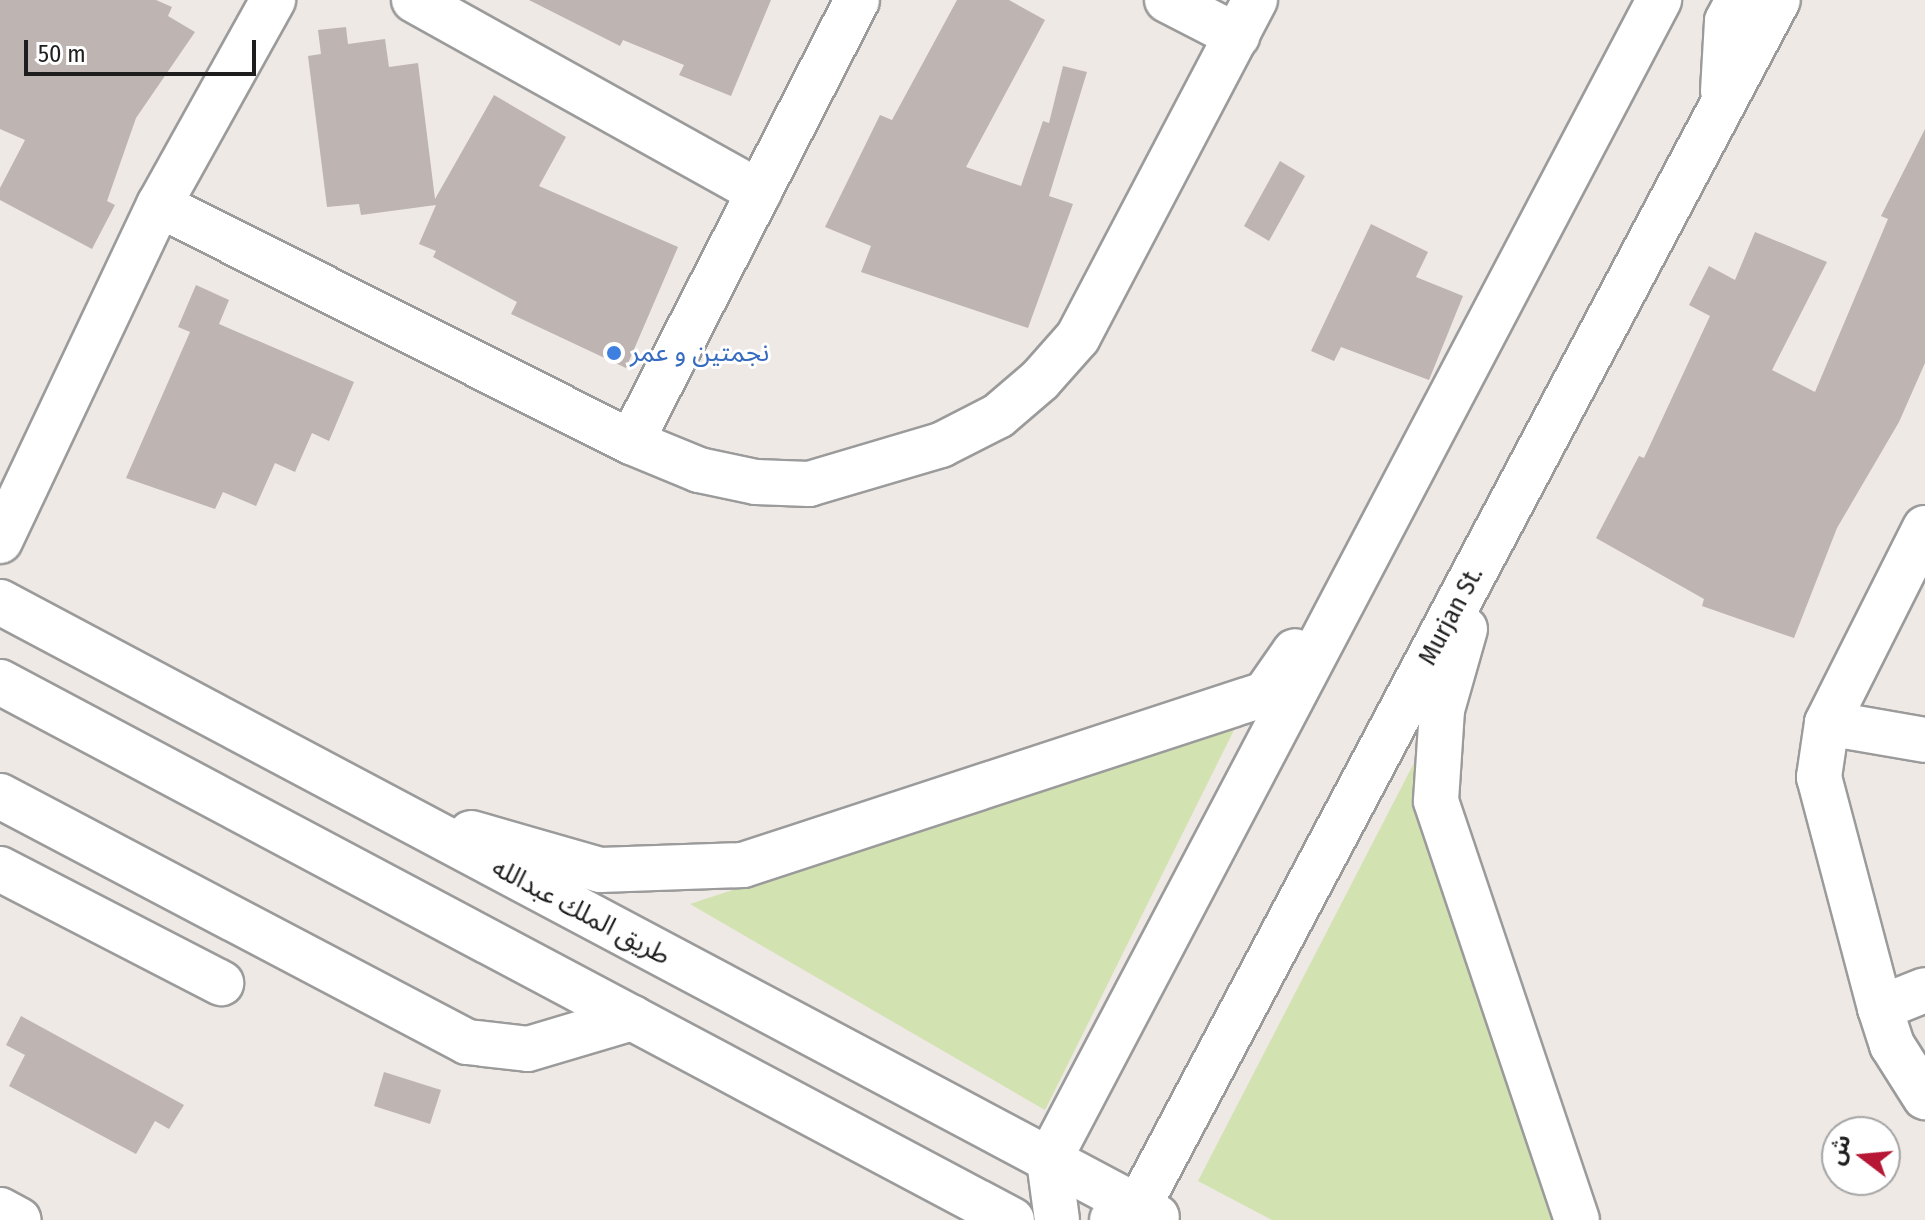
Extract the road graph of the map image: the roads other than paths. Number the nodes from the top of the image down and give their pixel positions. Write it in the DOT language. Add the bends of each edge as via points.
graph roads {
  1 [pos="273,0"];
  2 [pos="414,0"];
  3 [pos="857,0"];
  4 [pos="1167,0"];
  5 [pos="1659,0"];
  6 [pos="1738,0"];
  7 [pos="1778,0"];
  8 [pos="1246,18"];
  9 [pos="1722,105"];
  10 [pos="759,192"];
  11 [pos="159,205"];
  12 [pos="631,442"];
  13 [pos="1396,499"];
  14 [pos="1925,528"];
  15 [pos="0,541"];
  16 [pos="1491,541"];
  17 [pos="0,602"];
  18 [pos="0,682"];
  19 [pos="1827,723"];
  20 [pos="1925,740"];
  21 [pos="0,796"];
  22 [pos="385,809"];
  23 [pos="0,869"];
  24 [pos="221,983"];
  25 [pos="1925,990"];
  26 [pos="1880,1008"];
  27 [pos="632,1018"];
  28 [pos="1925,1097"];
  29 [pos="1049,1160"];
  30 [pos="0,1210"];
  31 [pos="1137,1216"];
  32 [pos="19,1220"];
  33 [pos="1012,1220"];
  34 [pos="1057,1220"];
  35 [pos="1577,1220"];
  1 -- 11 [label="street"];
  2 -- 10 [label="street"];
  3 -- 10 [label="street"];
  4 -- 8 [label="street"];
  5 -- 13 [label="street"];
  6 -- 9 [label="street" via="1727,21"];
  7 -- 9 [label="street, Murjan St."];
  8 -- 12 [label="street" via="1078,337 998,416 941,445 809,484 756,482 699,470"];
  9 -- 16 [label="street, Murjan St."];
  10 -- 12 [label="street"];
  11 -- 12 [label="street"];
  11 -- 15 [label="street"];
  13 -- 22 [label="street" via="1265,694 743,865 600,870"];
  13 -- 29 [label="street"];
  14 -- 19 [label="street"];
  16 -- 31 [label="street, Murjan St."];
  16 -- 35 [label="street" via="1442,710 1436,801"];
  17 -- 22 [label="street, طريق الملك عبدالله"];
  18 -- 27 [label="street"];
  19 -- 20 [label="street"];
  19 -- 26 [label="street" via="1819,777 1823,807"];
  21 -- 27 [label="street" via="467,1042 528,1049"];
  22 -- 29 [label="street, طريق الملك عبدالله"];
  23 -- 24 [label="street"];
  25 -- 26 [label="street"];
  26 -- 28 [label="street" via="1892,1045"];
  27 -- 33 [label="street"];
  29 -- 31 [label="street, طريق الملك عبدالله"];
  29 -- 34 [label="street"];
  30 -- 32 [label="street"];
}
